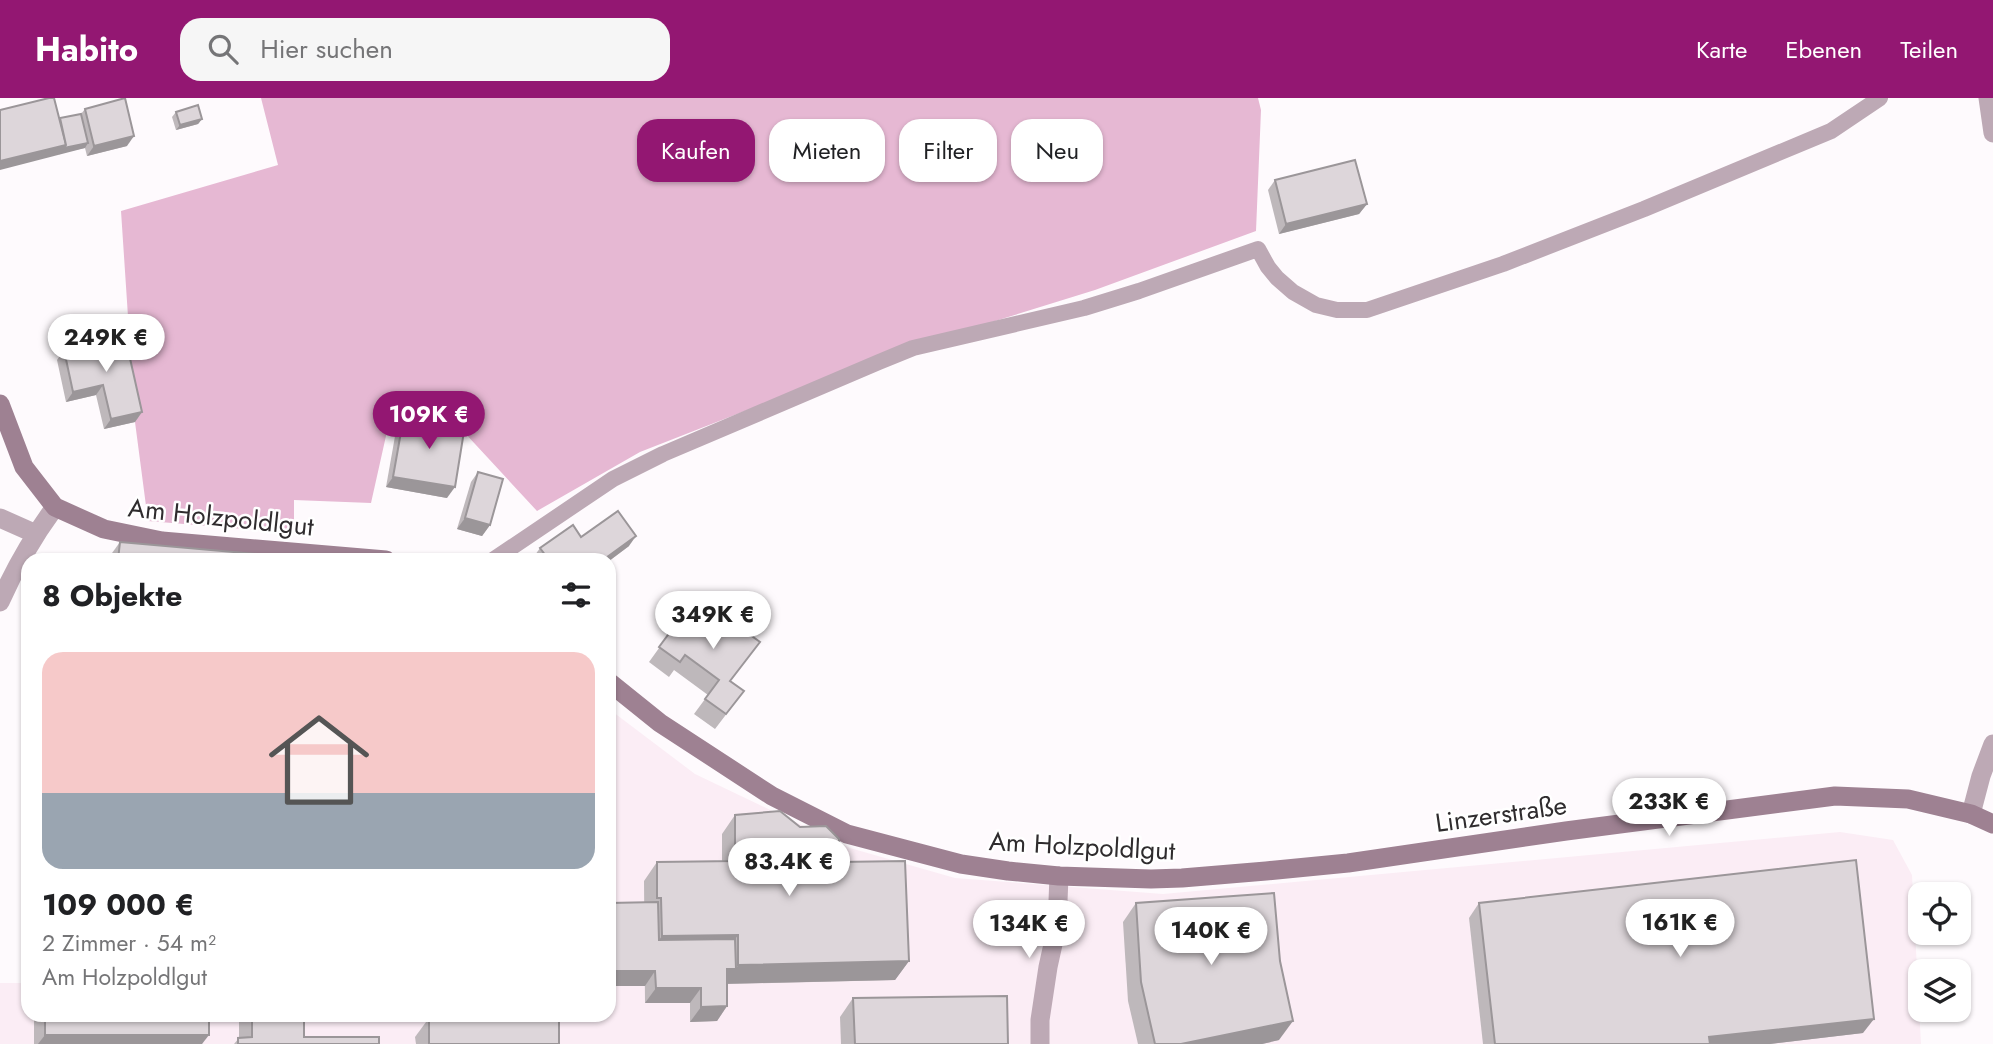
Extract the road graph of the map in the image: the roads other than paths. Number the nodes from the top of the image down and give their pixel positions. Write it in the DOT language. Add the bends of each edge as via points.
graph roads {
  1 [pos="1880,98"];
  2 [pos="1988,98"];
  3 [pos="1993,133"];
  4 [pos="0,404"];
  5 [pos="55,507"];
  6 [pos="0,518"];
  7 [pos="36,534"];
  8 [pos="25,553"];
  9 [pos="303,553"];
  10 [pos="503,553"];
  11 [pos="21,559"];
  12 [pos="0,602"];
  13 [pos="616,688"];
  14 [pos="1993,744"];
  15 [pos="1971,814"];
  16 [pos="1993,824"];
  17 [pos="1348,863"];
  18 [pos="1059,877"];
  19 [pos="1040,1044"];
  1 -- 10 [label="lane" via="1831,131 1657,204 1367,310 1316,305 1293,292 1268,267 1258,248 1084,308 913,348 613,479"];
  2 -- 3 [label="street"];
  4 -- 5 [label="main road" via="24,467"];
  5 -- 7 [label="street"];
  5 -- 9 [label="main road, Am Holzpoldlgut" via="104,529 162,541"];
  6 -- 7 [label="street"];
  7 -- 8 [label="street"];
  11 -- 12 [label="street"];
  13 -- 18 [label="main road, Am Holzpoldlgut" via="660,723 761,788 847,834 961,864"];
  14 -- 15 [label="street"];
  15 -- 16 [label="main road, Linzerstraße"];
  15 -- 17 [label="main road, Linzerstraße" via="1908,799 1835,796"];
  17 -- 18 [label="main road, Am Holzpoldlgut" via="1182,878"];
  18 -- 19 [label="street"];
}
